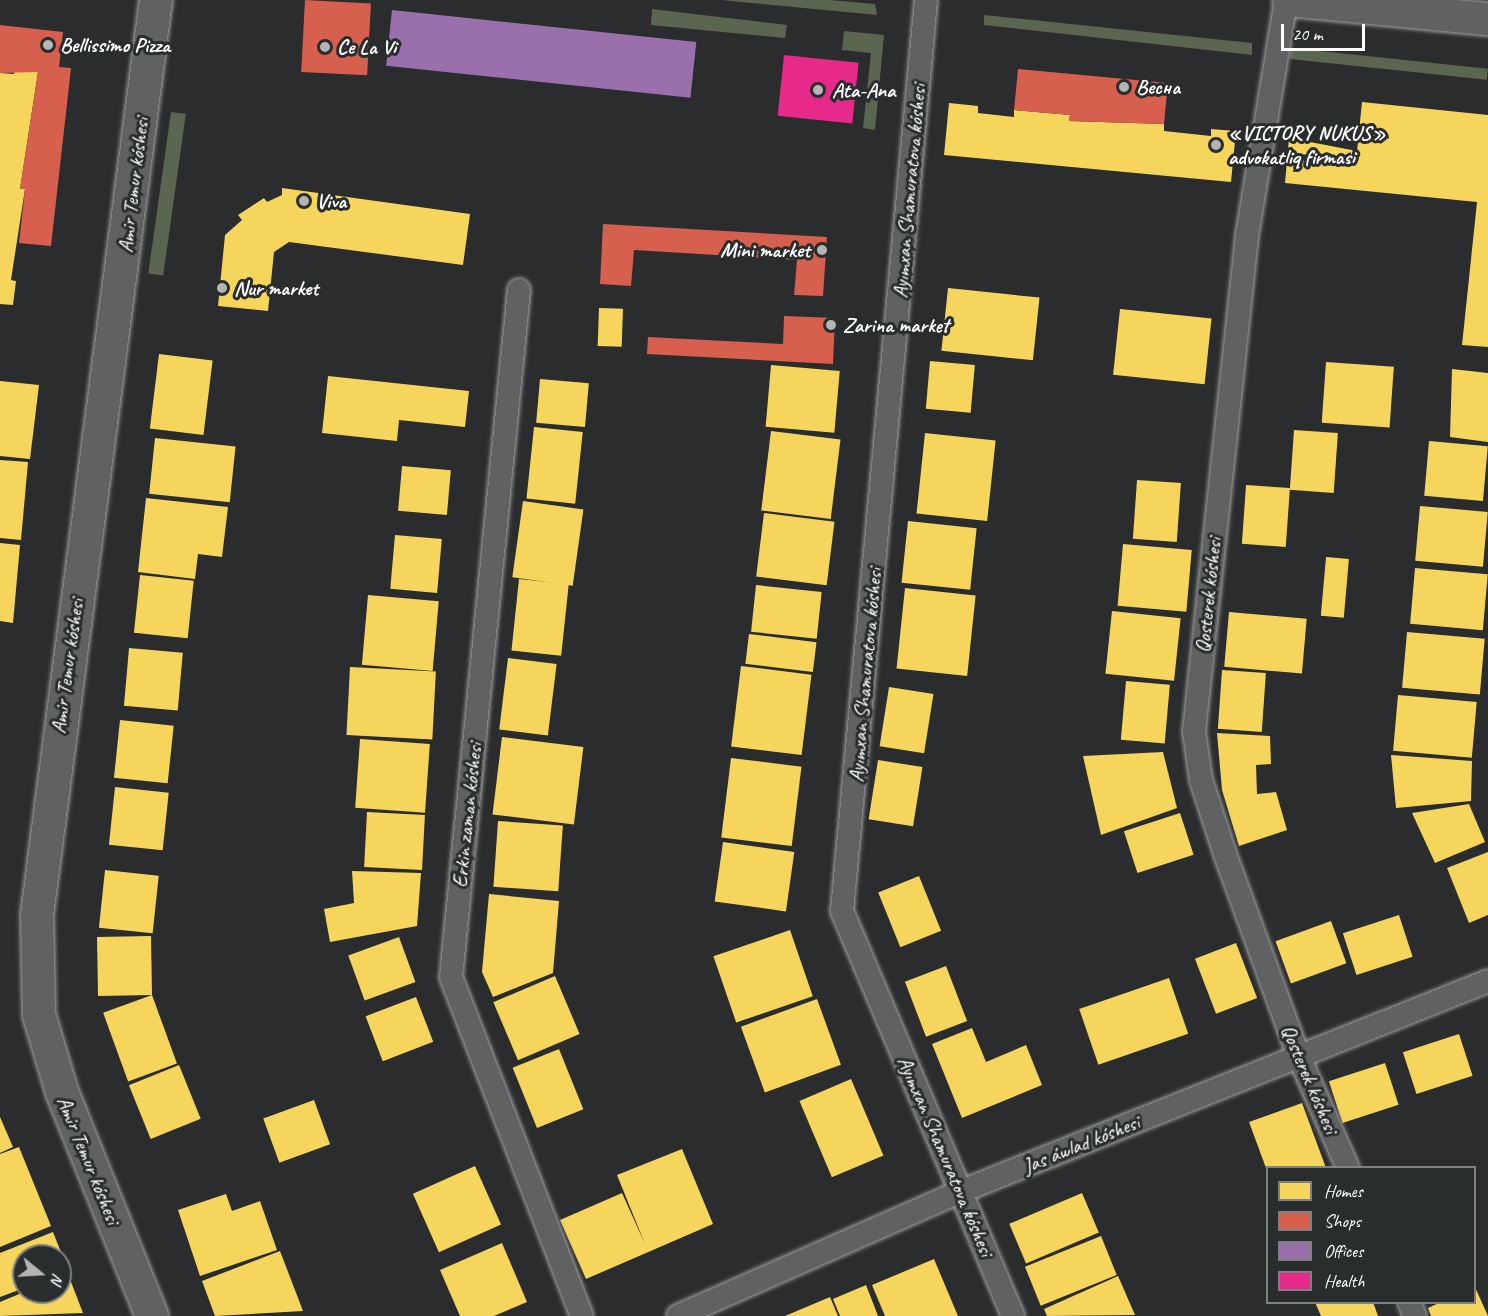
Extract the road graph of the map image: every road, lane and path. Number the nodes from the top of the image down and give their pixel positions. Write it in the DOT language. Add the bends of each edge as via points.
graph roads {
  1 [pos="156,0"];
  2 [pos="926,0"];
  3 [pos="1287,0"];
  4 [pos="1488,19"];
  5 [pos="519,291"];
  6 [pos="1488,981"];
  7 [pos="1299,1057"];
  8 [pos="1348,1166"];
  9 [pos="962,1191"];
  10 [pos="152,1316"];
  11 [pos="582,1316"];
  12 [pos="678,1316"];
  13 [pos="1013,1316"];
  1 -- 10 [label="street, Amir Temur kóshesi" via="37,915 39,1015 62,1092"];
  2 -- 9 [label="street, Ayımxan Shamuratova kóshesi" via="842,911"];
  3 -- 4 [label="street"];
  3 -- 7 [label="street, Qosterek kóshesi" via="1247,236 1194,731 1201,780"];
  5 -- 11 [label="street, Erkin zaman kóshesi" via="451,977"];
  6 -- 7 [label="street, Jas áwlad kóshesi"];
  7 -- 8 [label="street, Qosterek kóshesi"];
  7 -- 9 [label="street, Jas áwlad kóshesi"];
  9 -- 12 [label="street, Jas áwlad kóshesi"];
  9 -- 13 [label="street, Ayımxan Shamuratova kóshesi"];
}
